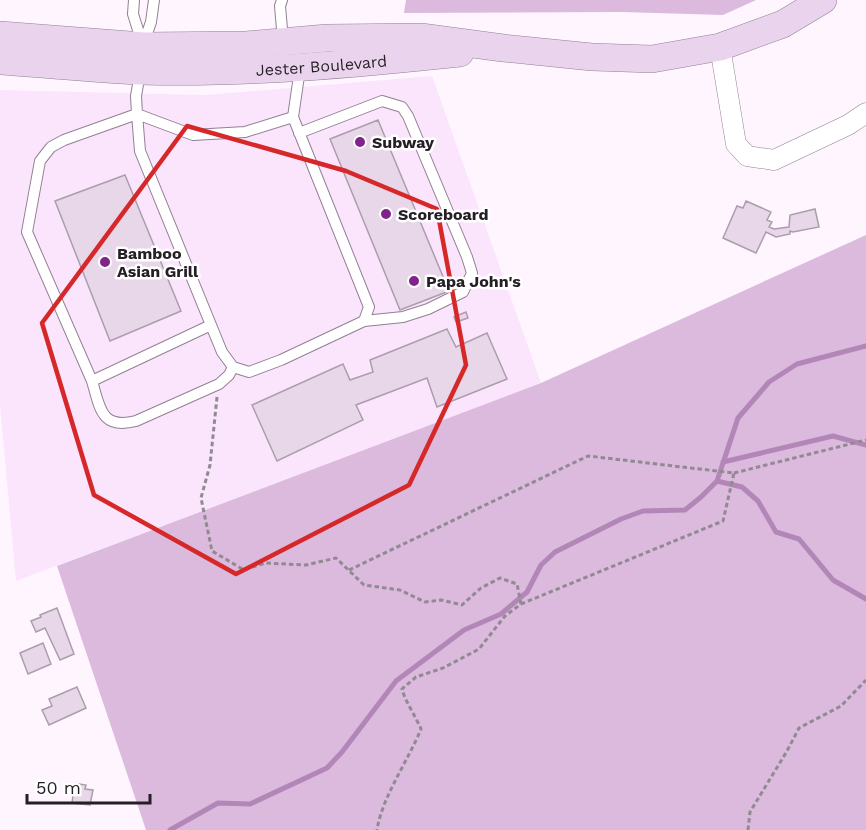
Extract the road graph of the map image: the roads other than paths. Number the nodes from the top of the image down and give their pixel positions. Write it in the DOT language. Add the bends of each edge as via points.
graph roads {
  1 [pos="134,0"];
  2 [pos="154,0"];
  3 [pos="282,0"];
  4 [pos="823,0"];
  5 [pos="0,35"];
  6 [pos="283,42"];
  7 [pos="720,47"];
  8 [pos="503,48"];
  9 [pos="142,58"];
  10 [pos="0,61"];
  11 [pos="300,66"];
  12 [pos="866,113"];
  13 [pos="137,114"];
  14 [pos="293,117"];
  15 [pos="299,133"];
  16 [pos="364,321"];
  17 [pos="211,325"];
  18 [pos="233,368"];
  19 [pos="92,381"];
  1 -- 9 [label="lane"];
  2 -- 9 [label="lane"];
  3 -- 6 [label="lane"];
  4 -- 7 [label="street, Jester Boulevard" via="783,24"];
  5 -- 9 [label="street, Jester Boulevard"];
  6 -- 8 [label="street, Jester Boulevard" via="421,37"];
  6 -- 9 [label="street, Jester Boulevard"];
  7 -- 8 [label="street, Jester Boulevard" via="652,59"];
  7 -- 12 [label="street" via="736,144 747,156 774,160"];
  8 -- 11 [label="street, Jester Boulevard"];
  9 -- 10 [label="street, Jester Boulevard"];
  9 -- 11 [label="street, Jester Boulevard"];
  9 -- 13 [label="lane"];
  11 -- 14 [label="lane"];
  13 -- 14 [label="lane" via="193,135 245,132"];
  13 -- 17 [label="lane" via="140,151"];
  13 -- 19 [label="lane" via="51,147 40,162 27,232"];
  14 -- 15 [label="lane"];
  15 -- 16 [label="lane" via="369,307"];
  15 -- 16 [label="lane" via="382,101 402,107 467,257 472,273 462,292 403,317"];
  16 -- 18 [label="lane" via="249,372"];
  17 -- 18 [label="lane"];
  17 -- 19 [label="lane"];
  18 -- 19 [label="lane" via="219,384 125,424 107,420"];
}
